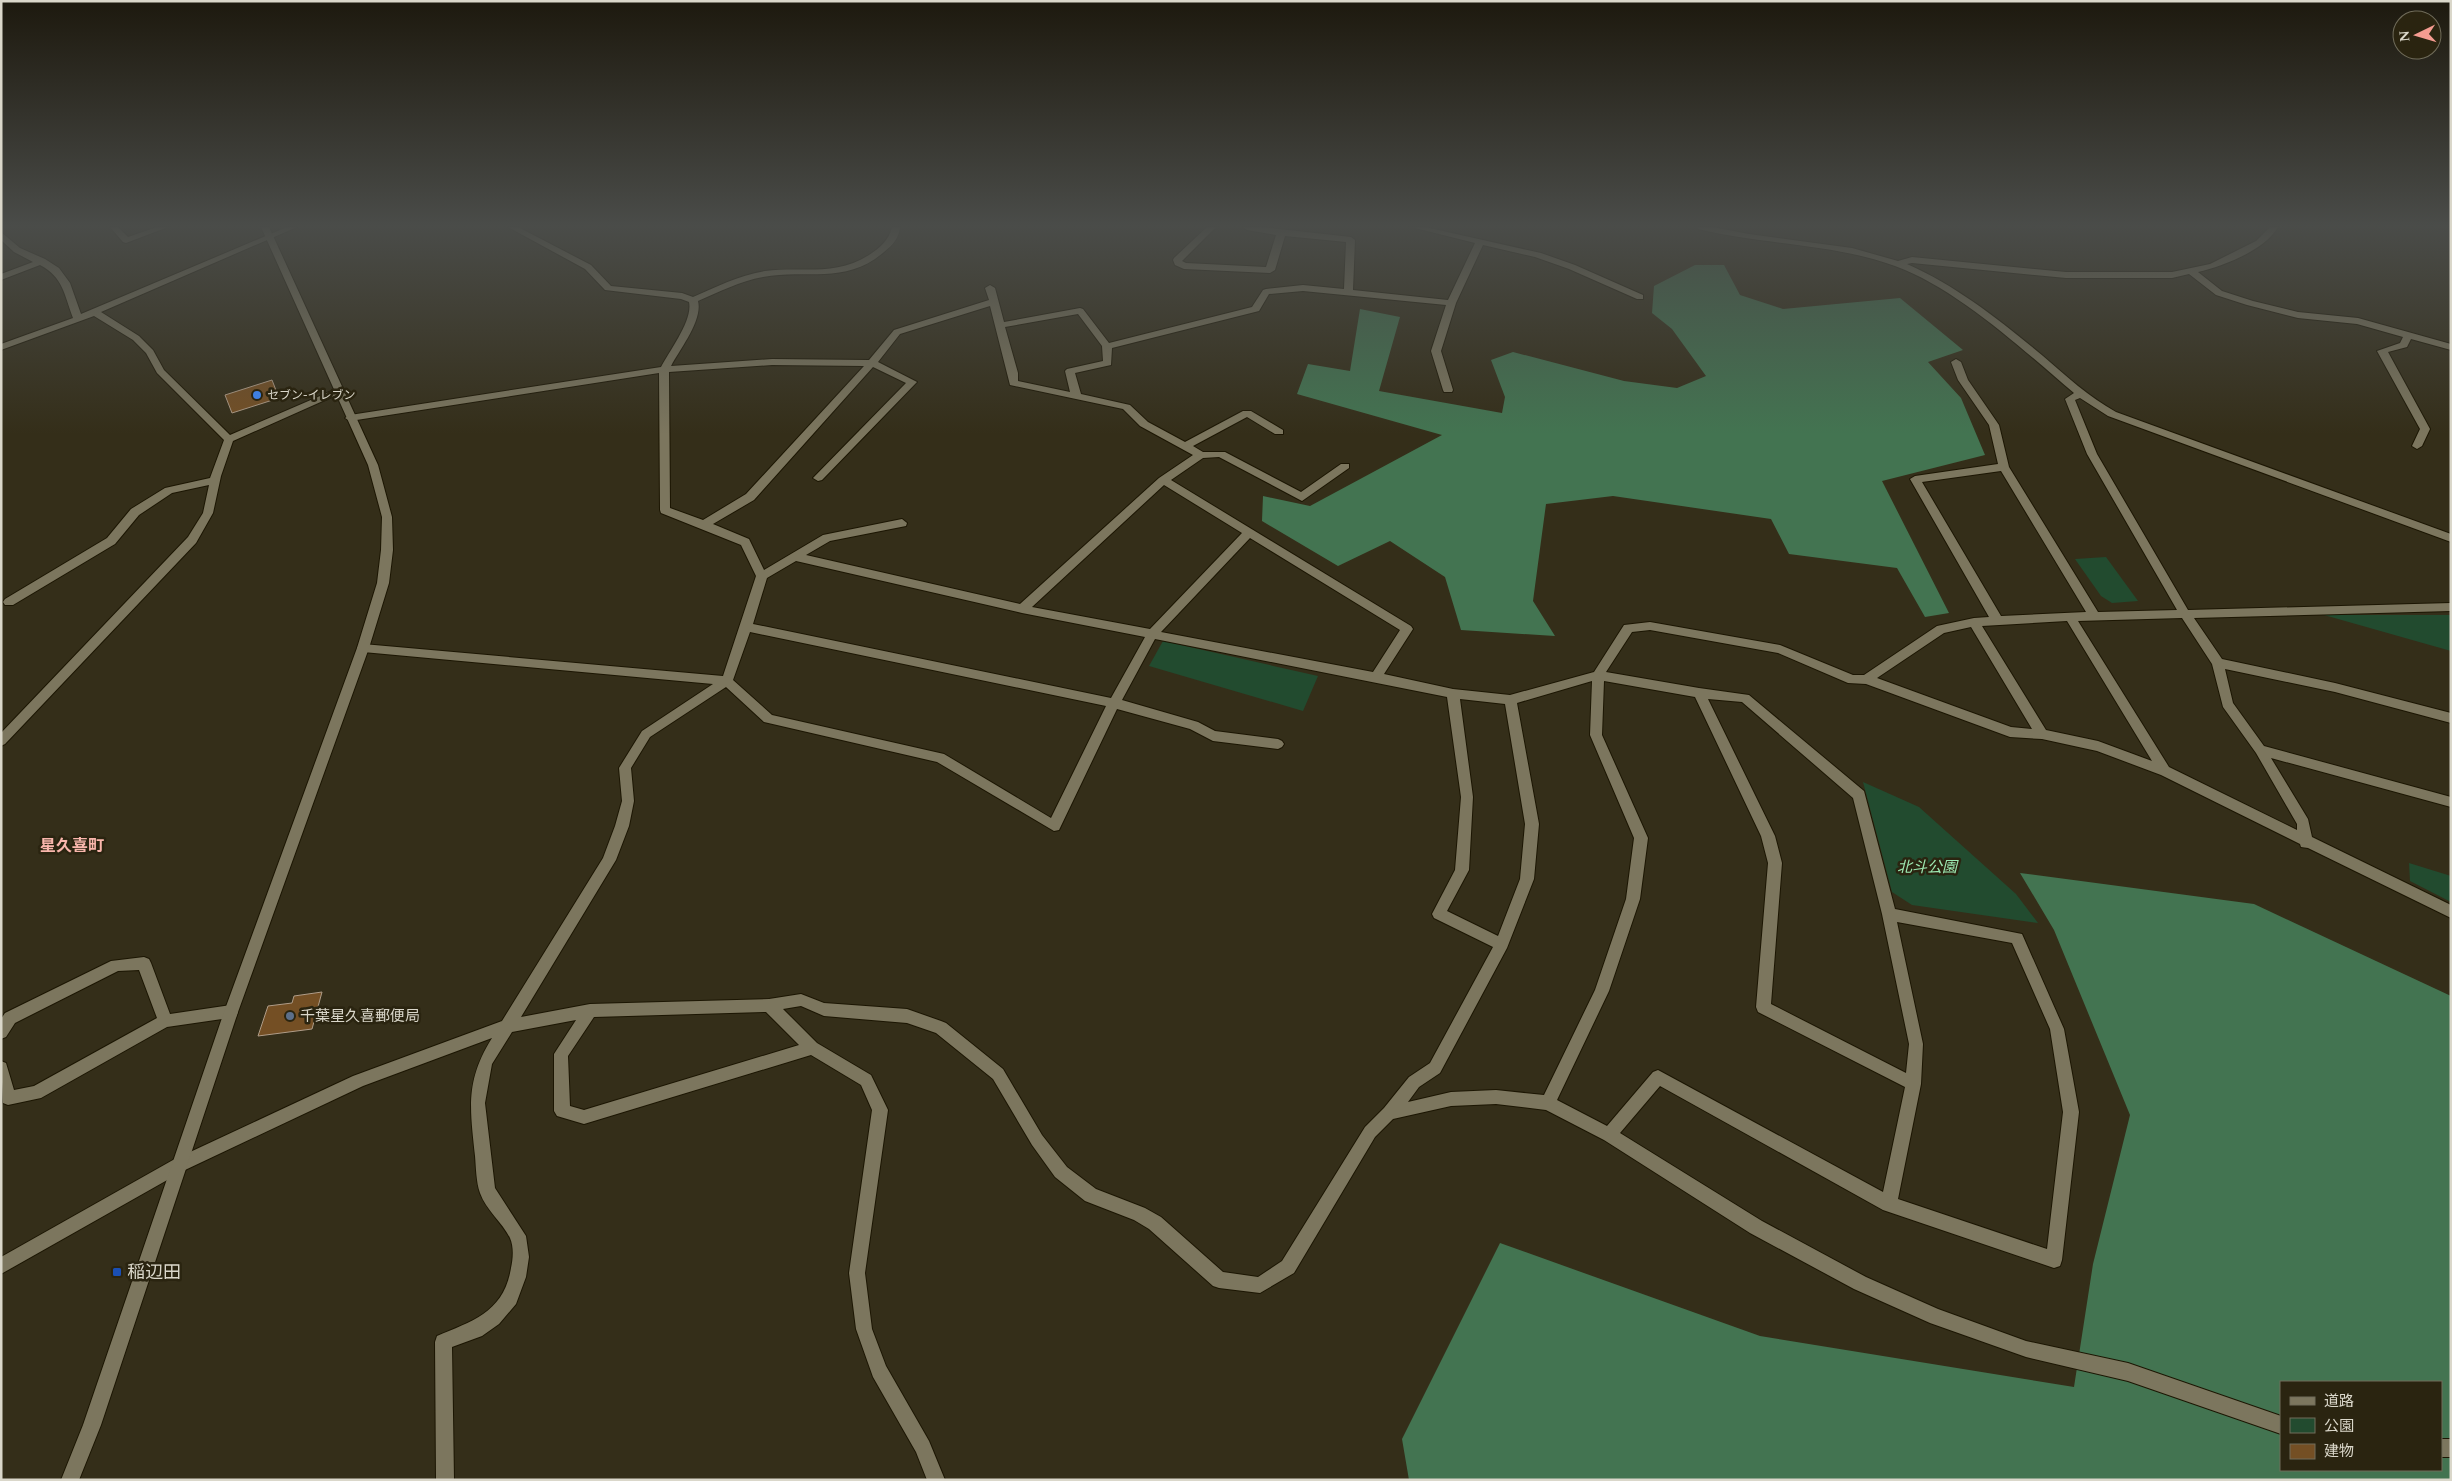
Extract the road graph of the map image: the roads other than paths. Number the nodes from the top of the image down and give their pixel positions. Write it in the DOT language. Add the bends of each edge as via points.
graph roads {
  1 [pos="70,296"];
  2 [pos="128,296"];
  3 [pos="295,296"];
  4 [pos="682,296"];
  5 [pos="702,296"];
  6 [pos="991,296"];
  7 [pos="1264,296"];
  8 [pos="1386,296"];
  9 [pos="1453,296"];
  10 [pos="1958,296"];
  11 [pos="2230,296"];
  12 [pos="693,300"];
  13 [pos="992,302"];
  14 [pos="1450,303"];
  15 [pos="94,312"];
  16 [pos="78,319"];
  17 [pos="1001,325"];
  18 [pos="2408,336"];
  19 [pos="1107,346"];
  20 [pos="1,347"];
  21 [pos="2451,347"];
  22 [pos="1956,362"];
  23 [pos="872,364"];
  24 [pos="664,369"];
  25 [pos="1448,390"];
  26 [pos="338,392"];
  27 [pos="2081,393"];
  28 [pos="1076,395"];
  29 [pos="350,418"];
  30 [pos="1278,432"];
  31 [pos="229,440"];
  32 [pos="1185,446"];
  33 [pos="2417,446"];
  34 [pos="1201,455"];
  35 [pos="1346,466"];
  36 [pos="2004,467"];
  37 [pos="818,478"];
  38 [pos="215,480"];
  39 [pos="1163,480"];
  40 [pos="902,523"];
  41 [pos="704,524"];
  42 [pos="1249,533"];
  43 [pos="2451,538"];
  44 [pos="796,557"];
  45 [pos="762,576"];
  46 [pos="9,602"];
  47 [pos="2451,607"];
  48 [pos="1022,609"];
  49 [pos="2185,614"];
  50 [pos="2070,617"];
  51 [pos="2095,617"];
  52 [pos="1997,620"];
  53 [pos="1974,622"];
  54 [pos="745,627"];
  55 [pos="1152,634"];
  56 [pos="363,648"];
  57 [pos="2218,663"];
  58 [pos="1598,675"];
  59 [pos="1376,677"];
  60 [pos="1866,679"];
  61 [pos="727,681"];
  62 [pos="1699,693"];
  63 [pos="1453,694"];
  64 [pos="1510,700"];
  65 [pos="1114,704"];
  66 [pos="2451,718"];
  67 [pos="2042,734"];
  68 [pos="1,741"];
  69 [pos="1278,744"];
  70 [pos="2260,750"];
  71 [pos="2165,771"];
  72 [pos="2451,802"];
  73 [pos="2306,843"];
  74 [pos="2451,912"];
  75 [pos="1889,914"];
  76 [pos="1502,944"];
  77 [pos="769,1005"];
  78 [pos="590,1011"];
  79 [pos="231,1012"];
  80 [pos="165,1021"];
  81 [pos="506,1026"];
  82 [pos="1,1032"];
  83 [pos="812,1048"];
  84 [pos="1,1068"];
  85 [pos="1912,1084"];
  86 [pos="1548,1103"];
  87 [pos="1389,1113"];
  88 [pos="1608,1135"];
  89 [pos="179,1165"];
  90 [pos="1889,1204"];
  91 [pos="1,1266"];
  92 [pos="2280,1424"];
  93 [pos="70,1480"];
  94 [pos="445,1480"];
  95 [pos="936,1480"];
  1 -- 16 [label="street"];
  2 -- 15 [label="street"];
  3 -- 26 [label="street"];
  4 -- 12 [label="street"];
  5 -- 12 [label="street"];
  6 -- 13 [label="street"];
  7 -- 19 [label="street" via="1256,309"];
  8 -- 14 [label="street"];
  9 -- 14 [label="street"];
  10 -- 27 [label="street"];
  11 -- 18 [label="street" via="2298,315 2358,321"];
  12 -- 24 [label="street" via="692,320"];
  13 -- 17 [label="street"];
  13 -- 23 [label="street" via="897,332"];
  14 -- 25 [label="street" via="1436,352"];
  15 -- 16 [label="street"];
  15 -- 31 [label="street" via="136,338 150,352 160,371"];
  16 -- 20 [label="street"];
  17 -- 19 [label="street" via="1080,311"];
  17 -- 28 [label="street" via="1014,372 1013,383"];
  18 -- 21 [label="street"];
  18 -- 33 [label="street" via="2404,345 2382,351 2425,429"];
  19 -- 28 [label="street" via="1108,364 1070,371"];
  22 -- 36 [label="street" via="1963,380 1994,425"];
  23 -- 24 [label="street" via="772,362"];
  23 -- 37 [label="street" via="912,382"];
  23 -- 41 [label="street" via="750,497"];
  24 -- 29 [label="street"];
  24 -- 41 [label="street" via="665,510"];
  26 -- 29 [label="street"];
  26 -- 31 [label="street"];
  27 -- 43 [label="street" via="2112,414"];
  27 -- 49 [label="street" via="2070,399 2092,454"];
  28 -- 32 [label="street" via="1126,407 1144,424"];
  29 -- 56 [label="street" via="373,465 387,517 384,583"];
  30 -- 32 [label="street" via="1247,413"];
  31 -- 38 [label="street"];
  32 -- 34 [label="street"];
  34 -- 35 [label="street" via="1221,454 1302,497"];
  34 -- 39 [label="street"];
  36 -- 51 [label="street"];
  36 -- 52 [label="street" via="1915,478"];
  38 -- 46 [label="street" via="169,490 135,512 111,540"];
  38 -- 68 [label="street" via="208,513 192,540"];
  39 -- 42 [label="street"];
  39 -- 48 [label="street"];
  40 -- 44 [label="street" via="827,538"];
  41 -- 45 [label="street" via="745,542"];
  42 -- 55 [label="street"];
  42 -- 59 [label="street" via="1407,629"];
  44 -- 45 [label="street"];
  44 -- 48 [label="street"];
  45 -- 54 [label="street"];
  47 -- 49 [label="street"];
  48 -- 55 [label="street"];
  49 -- 51 [label="street"];
  49 -- 57 [label="street"];
  50 -- 51 [label="street"];
  50 -- 52 [label="street"];
  50 -- 71 [label="street"];
  52 -- 53 [label="street"];
  53 -- 60 [label="street" via="1941,629"];
  53 -- 67 [label="street"];
  54 -- 61 [label="street"];
  54 -- 65 [label="street"];
  55 -- 59 [label="street"];
  55 -- 65 [label="street"];
  56 -- 61 [label="street"];
  56 -- 79 [label="street"];
  57 -- 66 [label="street" via="2282,674"];
  57 -- 70 [label="street" via="2227,704"];
  58 -- 60 [label="street" via="1628,628 1650,626 1780,649 1852,680"];
  58 -- 62 [label="street"];
  58 -- 64 [label="street"];
  58 -- 86 [label="street" via="1596,734 1641,838 1633,899 1602,991"];
  59 -- 63 [label="street"];
  60 -- 67 [label="street" via="2010,732"];
  61 -- 65 [label="street" via="768,719 940,758 1054,826"];
  61 -- 81 [label="street" via="646,734 625,768 628,801 609,860"];
  62 -- 75 [label="street" via="1745,698 1859,795"];
  62 -- 85 [label="street" via="1768,836 1775,863 1763,1007"];
  63 -- 64 [label="street"];
  63 -- 76 [label="street" via="1467,797 1463,861 1462,870 1439,914"];
  64 -- 76 [label="street" via="1532,824 1527,879"];
  65 -- 69 [label="street" via="1194,724 1213,736"];
  67 -- 71 [label="street" via="2098,746"];
  70 -- 72 [label="street"];
  70 -- 73 [label="street" via="2303,823"];
  71 -- 73 [label="street"];
  73 -- 74 [label="street"];
  75 -- 85 [label="street" via="1916,1044"];
  75 -- 90 [label="street" via="2017,938 2056,1029 2071,1112 2054,1260"];
  76 -- 87 [label="street" via="1435,1068 1414,1082"];
  77 -- 78 [label="street"];
  77 -- 83 [label="street"];
  77 -- 87 [label="street" via="801,1000 824,1009 907,1016 940,1028 998,1074 1037,1140 1061,1172 1091,1195 1155,1223 1219,1280 1260,1285 1288,1267 1370,1132"];
  78 -- 81 [label="street"];
  78 -- 83 [label="street" via="561,1054 562,1111 584,1117"];
  79 -- 80 [label="street"];
  79 -- 89 [label="street"];
  80 -- 82 [label="street" via="144,963 116,965 10,1018"];
  80 -- 84 [label="street" via="36,1093 8,1098"];
  81 -- 89 [label="street" via="358,1081"];
  81 -- 94 [label="street" via="485,1062 477,1103 487,1191 518,1236 521,1257 510,1298 493,1318 476,1330 444,1342"];
  83 -- 95 [label="street" via="866,1080 880,1110 857,1273 864,1329 879,1371 923,1446"];
  85 -- 90 [label="street"];
  86 -- 87 [label="street" via="1496,1097 1451,1099"];
  86 -- 88 [label="street"];
  88 -- 90 [label="street" via="1658,1077"];
  88 -- 92 [label="street" via="1756,1227 1860,1283 1936,1316 2026,1349 2128,1372"];
  89 -- 91 [label="street"];
  89 -- 93 [label="street" via="92,1425"];
}
